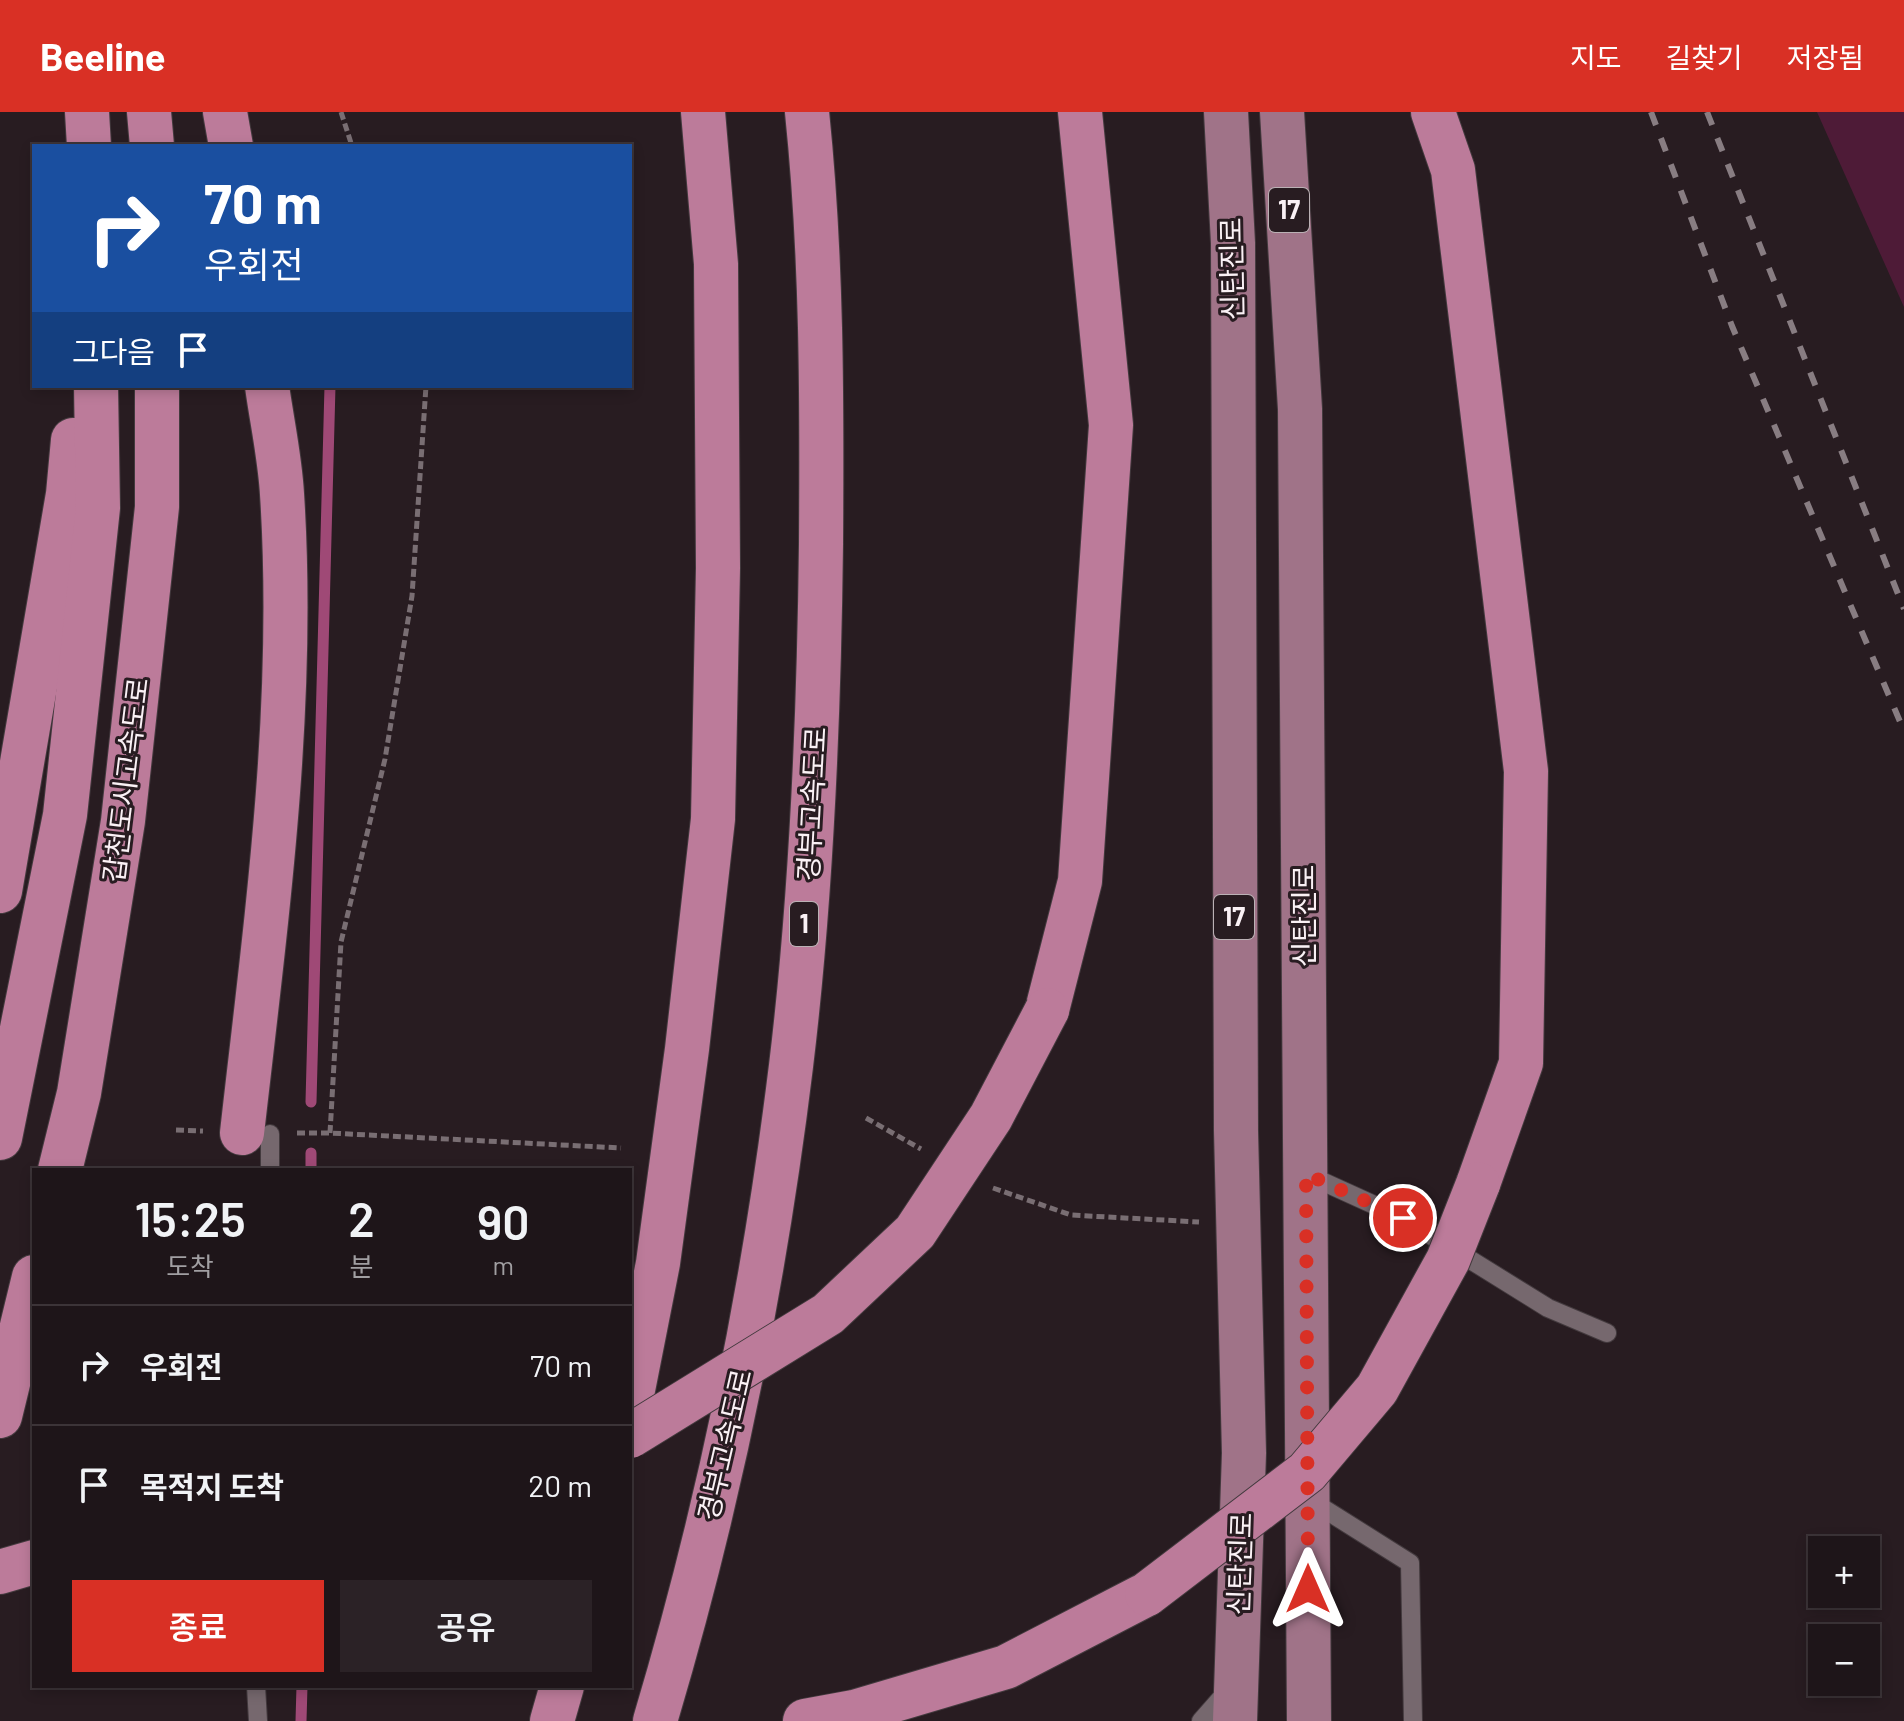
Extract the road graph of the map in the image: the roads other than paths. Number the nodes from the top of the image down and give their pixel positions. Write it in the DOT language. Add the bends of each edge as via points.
graph roads {
  1 [pos="87,112"];
  2 [pos="149,112"];
  3 [pos="225,112"];
  4 [pos="703,112"];
  5 [pos="807,112"];
  6 [pos="1080,112"];
  7 [pos="1226,112"];
  8 [pos="1282,112"];
  9 [pos="1433,112"];
  10 [pos="89,144"];
  11 [pos="152,144"];
  12 [pos="231,144"];
  13 [pos="79,388"];
  14 [pos="96,388"];
  15 [pos="157,388"];
  16 [pos="267,388"];
  17 [pos="0,891"];
  18 [pos="256,1134"];
  19 [pos="0,1138"];
  20 [pos="60,1168"];
  21 [pos="269,1168"];
  22 [pos="1306,1174"];
  23 [pos="32,1285"];
  24 [pos="1607,1333"];
  25 [pos="632,1395"];
  26 [pos="0,1416"];
  27 [pos="632,1435"];
  28 [pos="1308,1498"];
  29 [pos="32,1563"];
  30 [pos="0,1572"];
  31 [pos="256,1688"];
  32 [pos="561,1688"];
  33 [pos="1235,1702"];
  34 [pos="258,1721"];
  35 [pos="552,1721"];
  36 [pos="655,1721"];
  37 [pos="805,1721"];
  38 [pos="1201,1721"];
  39 [pos="1309,1721"];
  40 [pos="1413,1721"];
  1 -- 10 [label="highway"];
  2 -- 11 [label="highway"];
  3 -- 12 [label="highway"];
  4 -- 25 [label="highway" via="716,264 713,819 658,1263"];
  5 -- 36 [label="highway, 경부고속도로 / 1" via="823,351 820,625 811,852 791,1064 732,1423"];
  6 -- 27 [label="highway, bridge" via="1111,425 1080,881 1047,1010 991,1117 915,1232 828,1314"];
  7 -- 33 [label="main road, 신탄진로 / 17" via="1233,243 1235,1115 1244,1453"];
  8 -- 22 [label="main road, 신탄진로 / 17" via="1300,409"];
  9 -- 37 [label="highway, bridge" via="1453,170 1526,771 1521,1063 1478,1184 1448,1260 1377,1389 1307,1472 1147,1594 1006,1667 854,1712"];
  13 -- 17 [label="highway" via="68,494"];
  14 -- 19 [label="highway, 갑천도시고속도로" via="98,508 65,815"];
  15 -- 20 [label="highway, 갑천도시고속도로" via="157,507 123,821 79,1093"];
  16 -- 18 [label="highway" via="282,492 286,640"];
  18 -- 21 [label="lane"];
  22 -- 24 [label="lane" via="1403,1218 1548,1308"];
  22 -- 28 [label="main road, 신탄진로 / 17"];
  23 -- 26 [label="highway"];
  28 -- 39 [label="main road, 신탄진로 / 17"];
  28 -- 40 [label="lane" via="1410,1563"];
  29 -- 30 [label="highway"];
  31 -- 34 [label="lane"];
  32 -- 35 [label="highway"];
  33 -- 38 [label="lane"];
}
